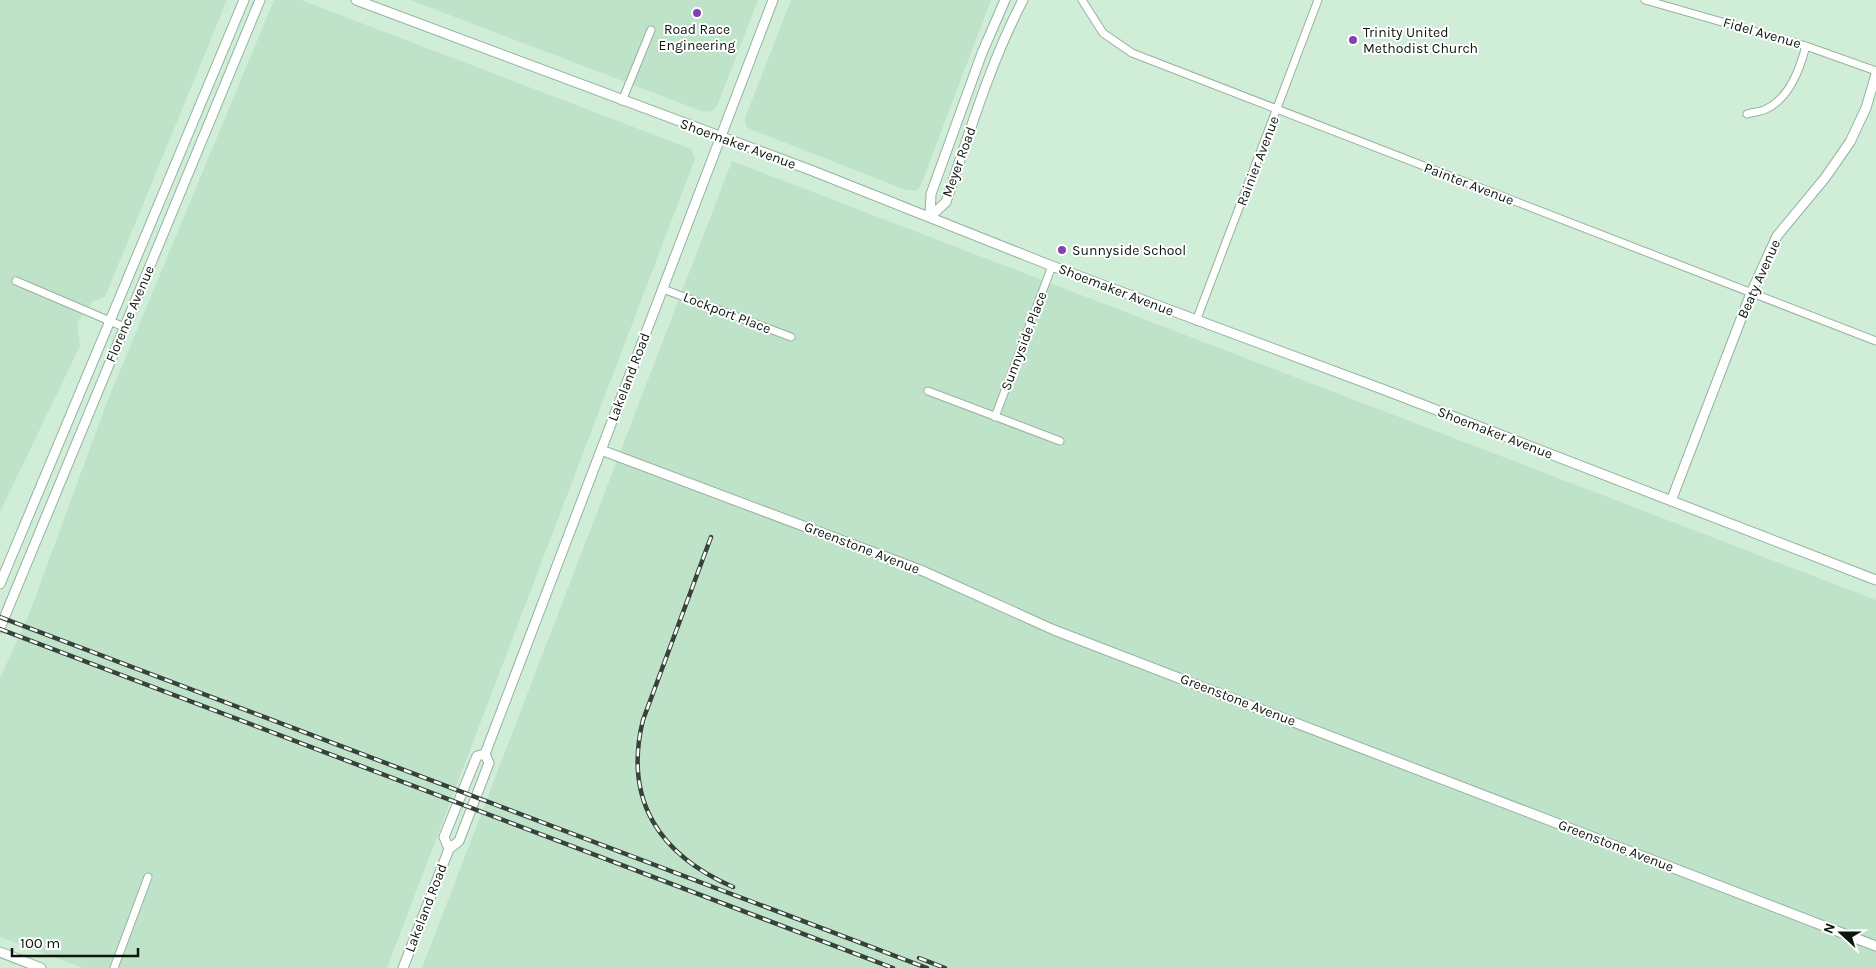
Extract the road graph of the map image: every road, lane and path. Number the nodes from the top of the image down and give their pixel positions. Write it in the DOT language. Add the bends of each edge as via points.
graph roads {
  1 [pos="244,0"];
  2 [pos="260,0"];
  3 [pos="356,0"];
  4 [pos="773,0"];
  5 [pos="1004,0"];
  6 [pos="1023,0"];
  7 [pos="1082,0"];
  8 [pos="1318,0"];
  9 [pos="1645,0"];
  10 [pos="651,30"];
  11 [pos="1806,46"];
  12 [pos="982,53"];
  13 [pos="997,60"];
  14 [pos="1876,73"];
  15 [pos="622,101"];
  16 [pos="1278,110"];
  17 [pos="198,112"];
  18 [pos="1747,114"];
  19 [pos="212,117"];
  20 [pos="721,138"];
  21 [pos="930,217"];
  22 [pos="1052,266"];
  23 [pos="16,281"];
  24 [pos="663,289"];
  25 [pos="1751,293"];
  26 [pos="1196,321"];
  27 [pos="110,322"];
  28 [pos="124,327"];
  29 [pos="791,337"];
  30 [pos="1876,341"];
  31 [pos="928,392"];
  32 [pos="995,417"];
  33 [pos="1060,441"];
  34 [pos="601,450"];
  35 [pos="1671,501"];
  36 [pos="1876,580"];
  37 [pos="0,584"];
  38 [pos="0,628"];
  39 [pos="485,754"];
  40 [pos="449,849"];
  41 [pos="148,877"];
  42 [pos="1876,946"];
  43 [pos="0,952"];
  44 [pos="41,968"];
  45 [pos="114,968"];
  46 [pos="403,968"];
  1 -- 17 [label="main road, Florence Avenue"];
  2 -- 19 [label="main road, Florence Avenue"];
  3 -- 15 [label="main road, Shoemaker Avenue"];
  4 -- 20 [label="main road, Lakeland Road"];
  5 -- 12 [label="main road, Meyer Road"];
  6 -- 13 [label="main road, Meyer Road"];
  7 -- 16 [label="street, Painter Avenue" via="1094,23 1121,48"];
  8 -- 16 [label="street, Rainier Avenue"];
  9 -- 11 [label="street, Fidel Avenue"];
  10 -- 15 [label="street"];
  11 -- 14 [label="street, Fidel Avenue"];
  11 -- 18 [label="street" via="1800,71 1787,91 1767,109"];
  12 -- 13 [label="main road"];
  12 -- 21 [label="main road, Meyer Road" via="931,194"];
  13 -- 21 [label="main road, Meyer Road" via="946,202"];
  14 -- 25 [label="main road, Beaty Avenue" via="1866,108 1850,142 1777,236"];
  15 -- 20 [label="main road, Shoemaker Avenue"];
  16 -- 25 [label="street, Painter Avenue"];
  16 -- 26 [label="street, Rainier Avenue"];
  17 -- 19 [label="main road"];
  17 -- 27 [label="main road, Florence Avenue"];
  19 -- 28 [label="main road, Florence Avenue"];
  20 -- 21 [label="main road, Shoemaker Avenue"];
  20 -- 24 [label="main road, Lakeland Road"];
  21 -- 22 [label="main road, Shoemaker Avenue"];
  22 -- 26 [label="main road, Shoemaker Avenue"];
  22 -- 32 [label="street, Sunnyside Place"];
  23 -- 27 [label="street"];
  24 -- 29 [label="street, Lockport Place"];
  24 -- 34 [label="main road, Lakeland Road"];
  25 -- 30 [label="street, Painter Avenue"];
  25 -- 35 [label="main road, Beaty Avenue"];
  26 -- 35 [label="main road, Shoemaker Avenue"];
  27 -- 28 [label="street"];
  27 -- 37 [label="main road, Florence Avenue"];
  28 -- 38 [label="main road, Florence Avenue"];
  31 -- 32 [label="street"];
  32 -- 33 [label="street"];
  34 -- 39 [label="main road, Lakeland Road"];
  34 -- 42 [label="main road, Greenstone Avenue" via="923,571 1063,633"];
  35 -- 36 [label="main road, Shoemaker Avenue"];
  39 -- 40 [label="main road, Lakeland Road" via="489,763 459,841"];
  39 -- 40 [label="main road, Lakeland Road" via="477,756 444,837"];
  40 -- 46 [label="main road, Lakeland Road"];
  41 -- 45 [label="street"];
  43 -- 44 [label="main road"];
}
